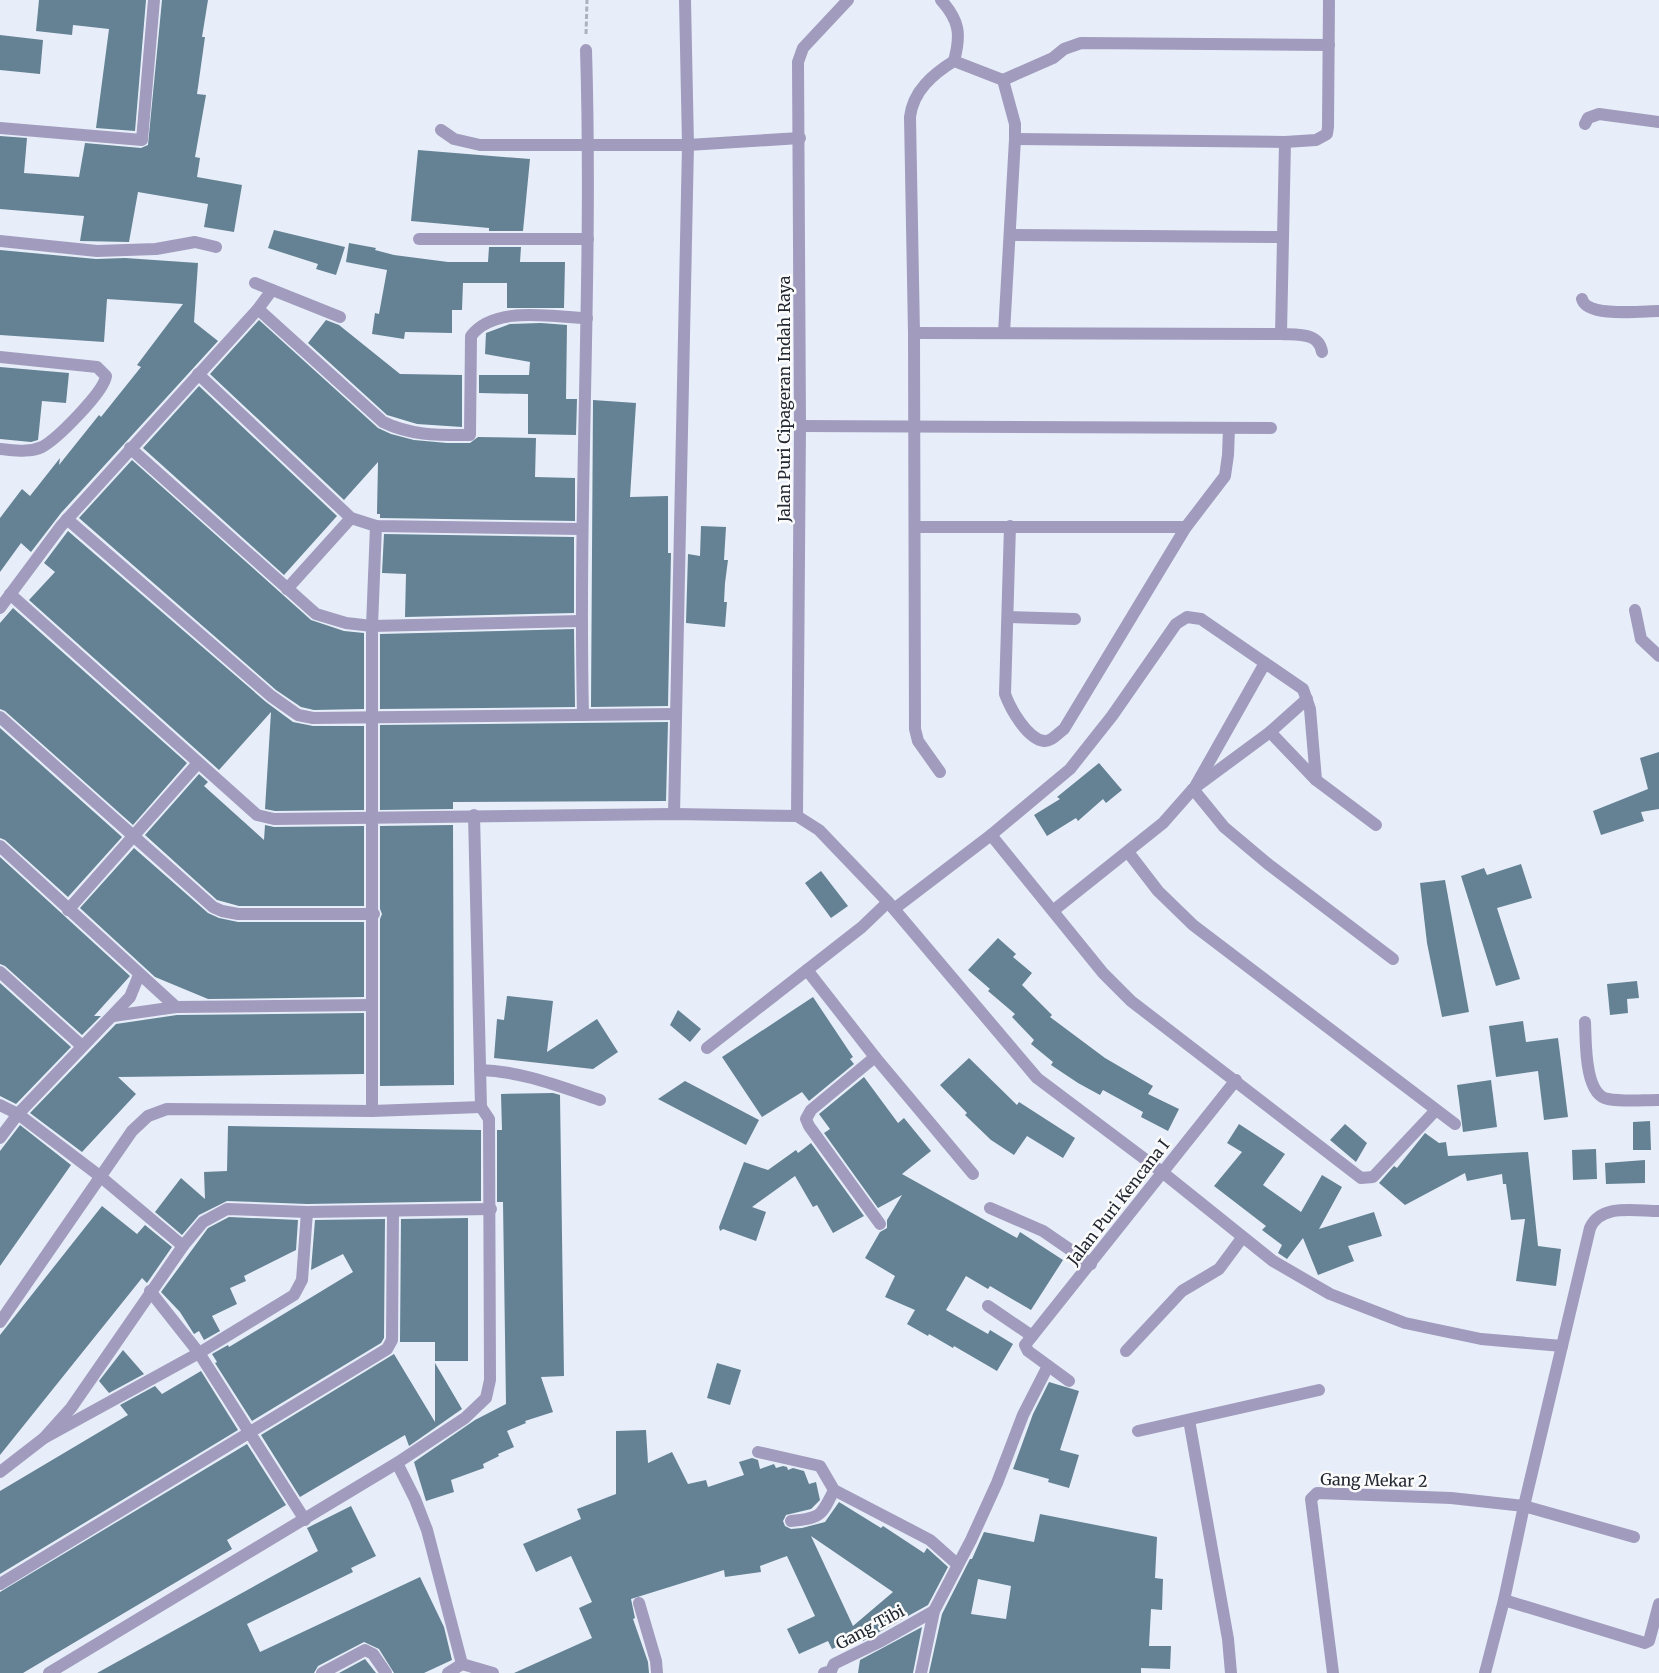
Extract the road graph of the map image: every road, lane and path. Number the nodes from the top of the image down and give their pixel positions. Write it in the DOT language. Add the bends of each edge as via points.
graph roads {
  1 [pos="154,0"];
  2 [pos="587,0"];
  3 [pos="686,0"];
  4 [pos="848,0"];
  5 [pos="941,0"];
  6 [pos="1329,0"];
  7 [pos="1329,45"];
  8 [pos="586,50"];
  9 [pos="954,61"];
  10 [pos="1003,80"];
  11 [pos="1659,122"];
  12 [pos="1585,124"];
  13 [pos="0,128"];
  14 [pos="441,130"];
  15 [pos="800,138"];
  16 [pos="1015,139"];
  17 [pos="1285,142"];
  18 [pos="589,145"];
  19 [pos="688,145"];
  20 [pos="1011,235"];
  21 [pos="1282,237"];
  22 [pos="419,239"];
  23 [pos="588,239"];
  24 [pos="0,240"];
  25 [pos="216,247"];
  26 [pos="255,283"];
  27 [pos="272,290"];
  28 [pos="1582,299"];
  29 [pos="258,309"];
  30 [pos="1659,311"];
  31 [pos="340,318"];
  32 [pos="586,318"];
  33 [pos="914,333"];
  34 [pos="1004,333"];
  35 [pos="1281,334"];
  36 [pos="1322,352"];
  37 [pos="0,357"];
  38 [pos="198,374"];
  39 [pos="800,426"];
  40 [pos="914,428"];
  41 [pos="1228,428"];
  42 [pos="1271,428"];
  43 [pos="130,448"];
  44 [pos="0,449"];
  45 [pos="351,518"];
  46 [pos="67,519"];
  47 [pos="376,526"];
  48 [pos="1010,526"];
  49 [pos="915,527"];
  50 [pos="1186,527"];
  51 [pos="582,529"];
  52 [pos="287,589"];
  53 [pos="10,594"];
  54 [pos="0,608"];
  55 [pos="1635,610"];
  56 [pos="1008,617"];
  57 [pos="1075,619"];
  58 [pos="581,621"];
  59 [pos="372,626"];
  60 [pos="1659,656"];
  61 [pos="1265,663"];
  62 [pos="1307,699"];
  63 [pos="676,714"];
  64 [pos="583,715"];
  65 [pos="0,717"];
  66 [pos="373,718"];
  67 [pos="1270,732"];
  68 [pos="198,763"];
  69 [pos="940,772"];
  70 [pos="1316,780"];
  71 [pos="1194,789"];
  72 [pos="674,814"];
  73 [pos="474,815"];
  74 [pos="797,816"];
  75 [pos="372,818"];
  76 [pos="1376,825"];
  77 [pos="992,835"];
  78 [pos="135,837"];
  79 [pos="0,846"];
  80 [pos="1128,852"];
  81 [pos="891,906"];
  82 [pos="68,910"];
  83 [pos="1054,910"];
  84 [pos="374,914"];
  85 [pos="1393,959"];
  86 [pos="807,970"];
  87 [pos="0,972"];
  88 [pos="140,974"];
  89 [pos="372,1005"];
  90 [pos="176,1008"];
  91 [pos="113,1016"];
  92 [pos="1585,1022"];
  93 [pos="82,1046"];
  94 [pos="707,1048"];
  95 [pos="875,1057"];
  96 [pos="480,1070"];
  97 [pos="1236,1080"];
  98 [pos="600,1100"];
  99 [pos="1659,1100"];
  100 [pos="0,1105"];
  101 [pos="481,1107"];
  102 [pos="1436,1110"];
  103 [pos="372,1111"];
  104 [pos="18,1114"];
  105 [pos="1455,1124"];
  106 [pos="0,1138"];
  107 [pos="1162,1172"];
  108 [pos="973,1174"];
  109 [pos="101,1177"];
  110 [pos="990,1208"];
  111 [pos="490,1209"];
  112 [pos="393,1211"];
  113 [pos="1659,1211"];
  114 [pos="307,1212"];
  115 [pos="880,1224"];
  116 [pos="1242,1238"];
  117 [pos="182,1246"];
  118 [pos="1091,1264"];
  119 [pos="150,1291"];
  120 [pos="988,1306"];
  121 [pos="0,1322"];
  122 [pos="1028,1341"];
  123 [pos="1562,1346"];
  124 [pos="1126,1351"];
  125 [pos="199,1353"];
  126 [pos="1048,1366"];
  127 [pos="1070,1382"];
  128 [pos="1319,1390"];
  129 [pos="1189,1420"];
  130 [pos="1138,1431"];
  131 [pos="250,1433"];
  132 [pos="44,1438"];
  133 [pos="758,1452"];
  134 [pos="397,1463"];
  135 [pos="0,1472"];
  136 [pos="834,1490"];
  137 [pos="1524,1506"];
  138 [pos="304,1520"];
  139 [pos="791,1521"];
  140 [pos="1634,1537"];
  141 [pos="957,1564"];
  142 [pos="0,1584"];
  143 [pos="1504,1600"];
  144 [pos="639,1603"];
  145 [pos="1659,1604"];
  146 [pos="934,1611"];
  147 [pos="462,1664"];
  148 [pos="49,1673"];
  149 [pos="322,1673"];
  150 [pos="386,1673"];
  151 [pos="448,1673"];
  152 [pos="492,1673"];
  153 [pos="657,1673"];
  154 [pos="824,1673"];
  155 [pos="921,1673"];
  156 [pos="1231,1673"];
  157 [pos="1333,1673"];
  158 [pos="1485,1673"];
  1 -- 13 [label="street" via="142,140"];
  2 -- 8 [label="path"];
  3 -- 19 [label="street"];
  4 -- 15 [label="street, Jalan Puri Cipageran Indah Raya" via="803,48 798,62"];
  5 -- 9 [label="street" via="957,25 959,42"];
  6 -- 7 [label="street"];
  7 -- 10 [label="street" via="1081,43"];
  7 -- 17 [label="street" via="1327,134 1316,140"];
  8 -- 18 [label="street"];
  9 -- 10 [label="street"];
  9 -- 33 [label="street" via="938,71 916,95 911,107"];
  10 -- 16 [label="street" via="1015,124"];
  11 -- 12 [label="street" via="1599,114 1586,119"];
  14 -- 18 [label="street" via="454,139 480,145"];
  15 -- 19 [label="street"];
  15 -- 39 [label="street, Jalan Puri Cipageran Indah Raya"];
  16 -- 17 [label="street"];
  16 -- 20 [label="street"];
  17 -- 21 [label="street"];
  18 -- 19 [label="street"];
  18 -- 23 [label="street"];
  19 -- 63 [label="street"];
  20 -- 21 [label="street"];
  20 -- 34 [label="street"];
  21 -- 35 [label="street"];
  22 -- 23 [label="street"];
  23 -- 32 [label="street"];
  24 -- 25 [label="street" via="97,250 156,250 195,242"];
  26 -- 27 [label="street"];
  27 -- 29 [label="street"];
  27 -- 31 [label="street"];
  28 -- 30 [label="street" via="1586,307 1596,311"];
  29 -- 32 [label="street" via="383,422 398,430 420,435 470,435 471,336 478,327 495,318 518,316"];
  29 -- 38 [label="street"];
  32 -- 51 [label="street"];
  33 -- 34 [label="street"];
  33 -- 40 [label="street"];
  34 -- 35 [label="street"];
  35 -- 36 [label="street" via="1314,337"];
  37 -- 44 [label="street" via="98,367 106,376 90,402 54,439 30,451"];
  38 -- 43 [label="street"];
  38 -- 45 [label="street"];
  39 -- 40 [label="street"];
  39 -- 74 [label="street, Jalan Puri Cipageran Indah Raya"];
  40 -- 41 [label="street"];
  40 -- 49 [label="street"];
  41 -- 42 [label="street"];
  41 -- 50 [label="street" via="1225,476"];
  43 -- 46 [label="street"];
  43 -- 52 [label="street"];
  45 -- 47 [label="street"];
  45 -- 52 [label="street"];
  46 -- 53 [label="street"];
  46 -- 66 [label="street" via="271,696 298,714 312,718"];
  47 -- 51 [label="street"];
  47 -- 59 [label="street"];
  48 -- 49 [label="street"];
  48 -- 50 [label="street"];
  48 -- 56 [label="street"];
  49 -- 69 [label="street" via="915,729 918,741"];
  50 -- 56 [label="street" via="1064,729 1051,739 1044,741 1034,737 1011,709 1005,694"];
  51 -- 58 [label="street"];
  52 -- 59 [label="street" via="316,614 346,623"];
  53 -- 54 [label="street"];
  53 -- 68 [label="street"];
  55 -- 60 [label="street" via="1641,639"];
  56 -- 57 [label="street"];
  58 -- 59 [label="street"];
  58 -- 64 [label="street"];
  59 -- 66 [label="street"];
  61 -- 62 [label="street" via="1303,689"];
  61 -- 71 [label="street"];
  61 -- 77 [label="street" via="1201,619 1187,617 1176,624 1112,716 1070,769"];
  62 -- 67 [label="street"];
  62 -- 70 [label="street"];
  63 -- 64 [label="street"];
  63 -- 72 [label="street"];
  64 -- 66 [label="street"];
  65 -- 78 [label="street"];
  66 -- 75 [label="street"];
  67 -- 70 [label="street"];
  67 -- 71 [label="street"];
  68 -- 75 [label="street" via="257,814 274,819"];
  68 -- 78 [label="street"];
  70 -- 76 [label="street"];
  71 -- 80 [label="street" via="1163,823"];
  71 -- 85 [label="street" via="1224,827"];
  72 -- 73 [label="street"];
  72 -- 74 [label="street"];
  73 -- 75 [label="street"];
  73 -- 96 [label="street"];
  74 -- 81 [label="street" via="818,830"];
  75 -- 84 [label="street"];
  77 -- 81 [label="street"];
  77 -- 83 [label="street"];
  78 -- 82 [label="street"];
  78 -- 84 [label="street" via="213,907 222,911 238,914"];
  79 -- 82 [label="street"];
  80 -- 83 [label="street"];
  80 -- 102 [label="street" via="1158,891 1193,925"];
  81 -- 86 [label="street"];
  81 -- 107 [label="street" via="1037,1078"];
  82 -- 88 [label="street"];
  83 -- 97 [label="street" via="1103,973 1132,1001"];
  84 -- 89 [label="street"];
  86 -- 94 [label="street"];
  86 -- 95 [label="street"];
  87 -- 93 [label="street"];
  88 -- 90 [label="street"];
  88 -- 91 [label="street" via="130,997"];
  89 -- 90 [label="street"];
  89 -- 103 [label="street"];
  90 -- 91 [label="street"];
  91 -- 93 [label="street"];
  92 -- 99 [label="street" via="1590,1082 1598,1093 1606,1099"];
  93 -- 104 [label="street"];
  95 -- 108 [label="street"];
  95 -- 115 [label="street" via="811,1110 806,1119"];
  96 -- 98 [label="street" via="552,1084"];
  96 -- 101 [label="street"];
  97 -- 102 [label="street" via="1361,1178 1373,1177"];
  97 -- 107 [label="street, Jalan Puri Kencana I"];
  100 -- 104 [label="street"];
  101 -- 103 [label="street"];
  101 -- 111 [label="street" via="489,1119"];
  102 -- 105 [label="street"];
  103 -- 109 [label="street" via="166,1109 148,1116 132,1131"];
  104 -- 106 [label="street"];
  104 -- 109 [label="street"];
  107 -- 116 [label="street"];
  107 -- 118 [label="street, Jalan Puri Kencana I"];
  109 -- 117 [label="street"];
  109 -- 121 [label="street"];
  110 -- 118 [label="street" via="1043,1231"];
  111 -- 112 [label="street"];
  111 -- 134 [label="street" via="490,1380 486,1398 465,1418"];
  112 -- 114 [label="street"];
  112 -- 131 [label="street" via="392,1340 387,1349"];
  113 -- 123 [label="street" via="1609,1211 1593,1221"];
  114 -- 117 [label="street" via="227,1209 203,1222"];
  114 -- 125 [label="street" via="299,1290"];
  116 -- 123 [label="street" via="1273,1261 1330,1294 1405,1323 1481,1339"];
  116 -- 124 [label="street" via="1219,1269 1182,1291"];
  117 -- 119 [label="street"];
  118 -- 122 [label="street, Jalan Puri Kencana I"];
  119 -- 125 [label="street"];
  119 -- 132 [label="street" via="71,1408"];
  120 -- 122 [label="street"];
  122 -- 126 [label="street" via="1028,1351"];
  123 -- 137 [label="street"];
  125 -- 131 [label="street"];
  125 -- 132 [label="street"];
  126 -- 127 [label="street"];
  126 -- 141 [label="street" via="1023,1415 997,1483"];
  128 -- 129 [label="street"];
  129 -- 130 [label="street"];
  129 -- 156 [label="street" via="1221,1592"];
  131 -- 138 [label="street"];
  131 -- 142 [label="street"];
  132 -- 135 [label="street"];
  133 -- 136 [label="street" via="820,1466"];
  134 -- 138 [label="street"];
  134 -- 147 [label="street" via="427,1530"];
  136 -- 139 [label="street" via="820,1516"];
  136 -- 141 [label="street" via="930,1540"];
  137 -- 140 [label="street"];
  137 -- 143 [label="street"];
  137 -- 157 [label="street, Gang Mekar 2" via="1451,1498 1324,1493 1312,1496"];
  138 -- 148 [label="street"];
  141 -- 146 [label="street"];
  143 -- 145 [label="street" via="1645,1643 1649,1641"];
  143 -- 158 [label="street"];
  144 -- 153 [label="street"];
  146 -- 154 [label="street, Gang Tibi" via="834,1664 831,1671"];
  146 -- 155 [label="street"];
  147 -- 151 [label="street"];
  147 -- 152 [label="street"];
  149 -- 150 [label="street" via="365,1650 373,1654"];
}
